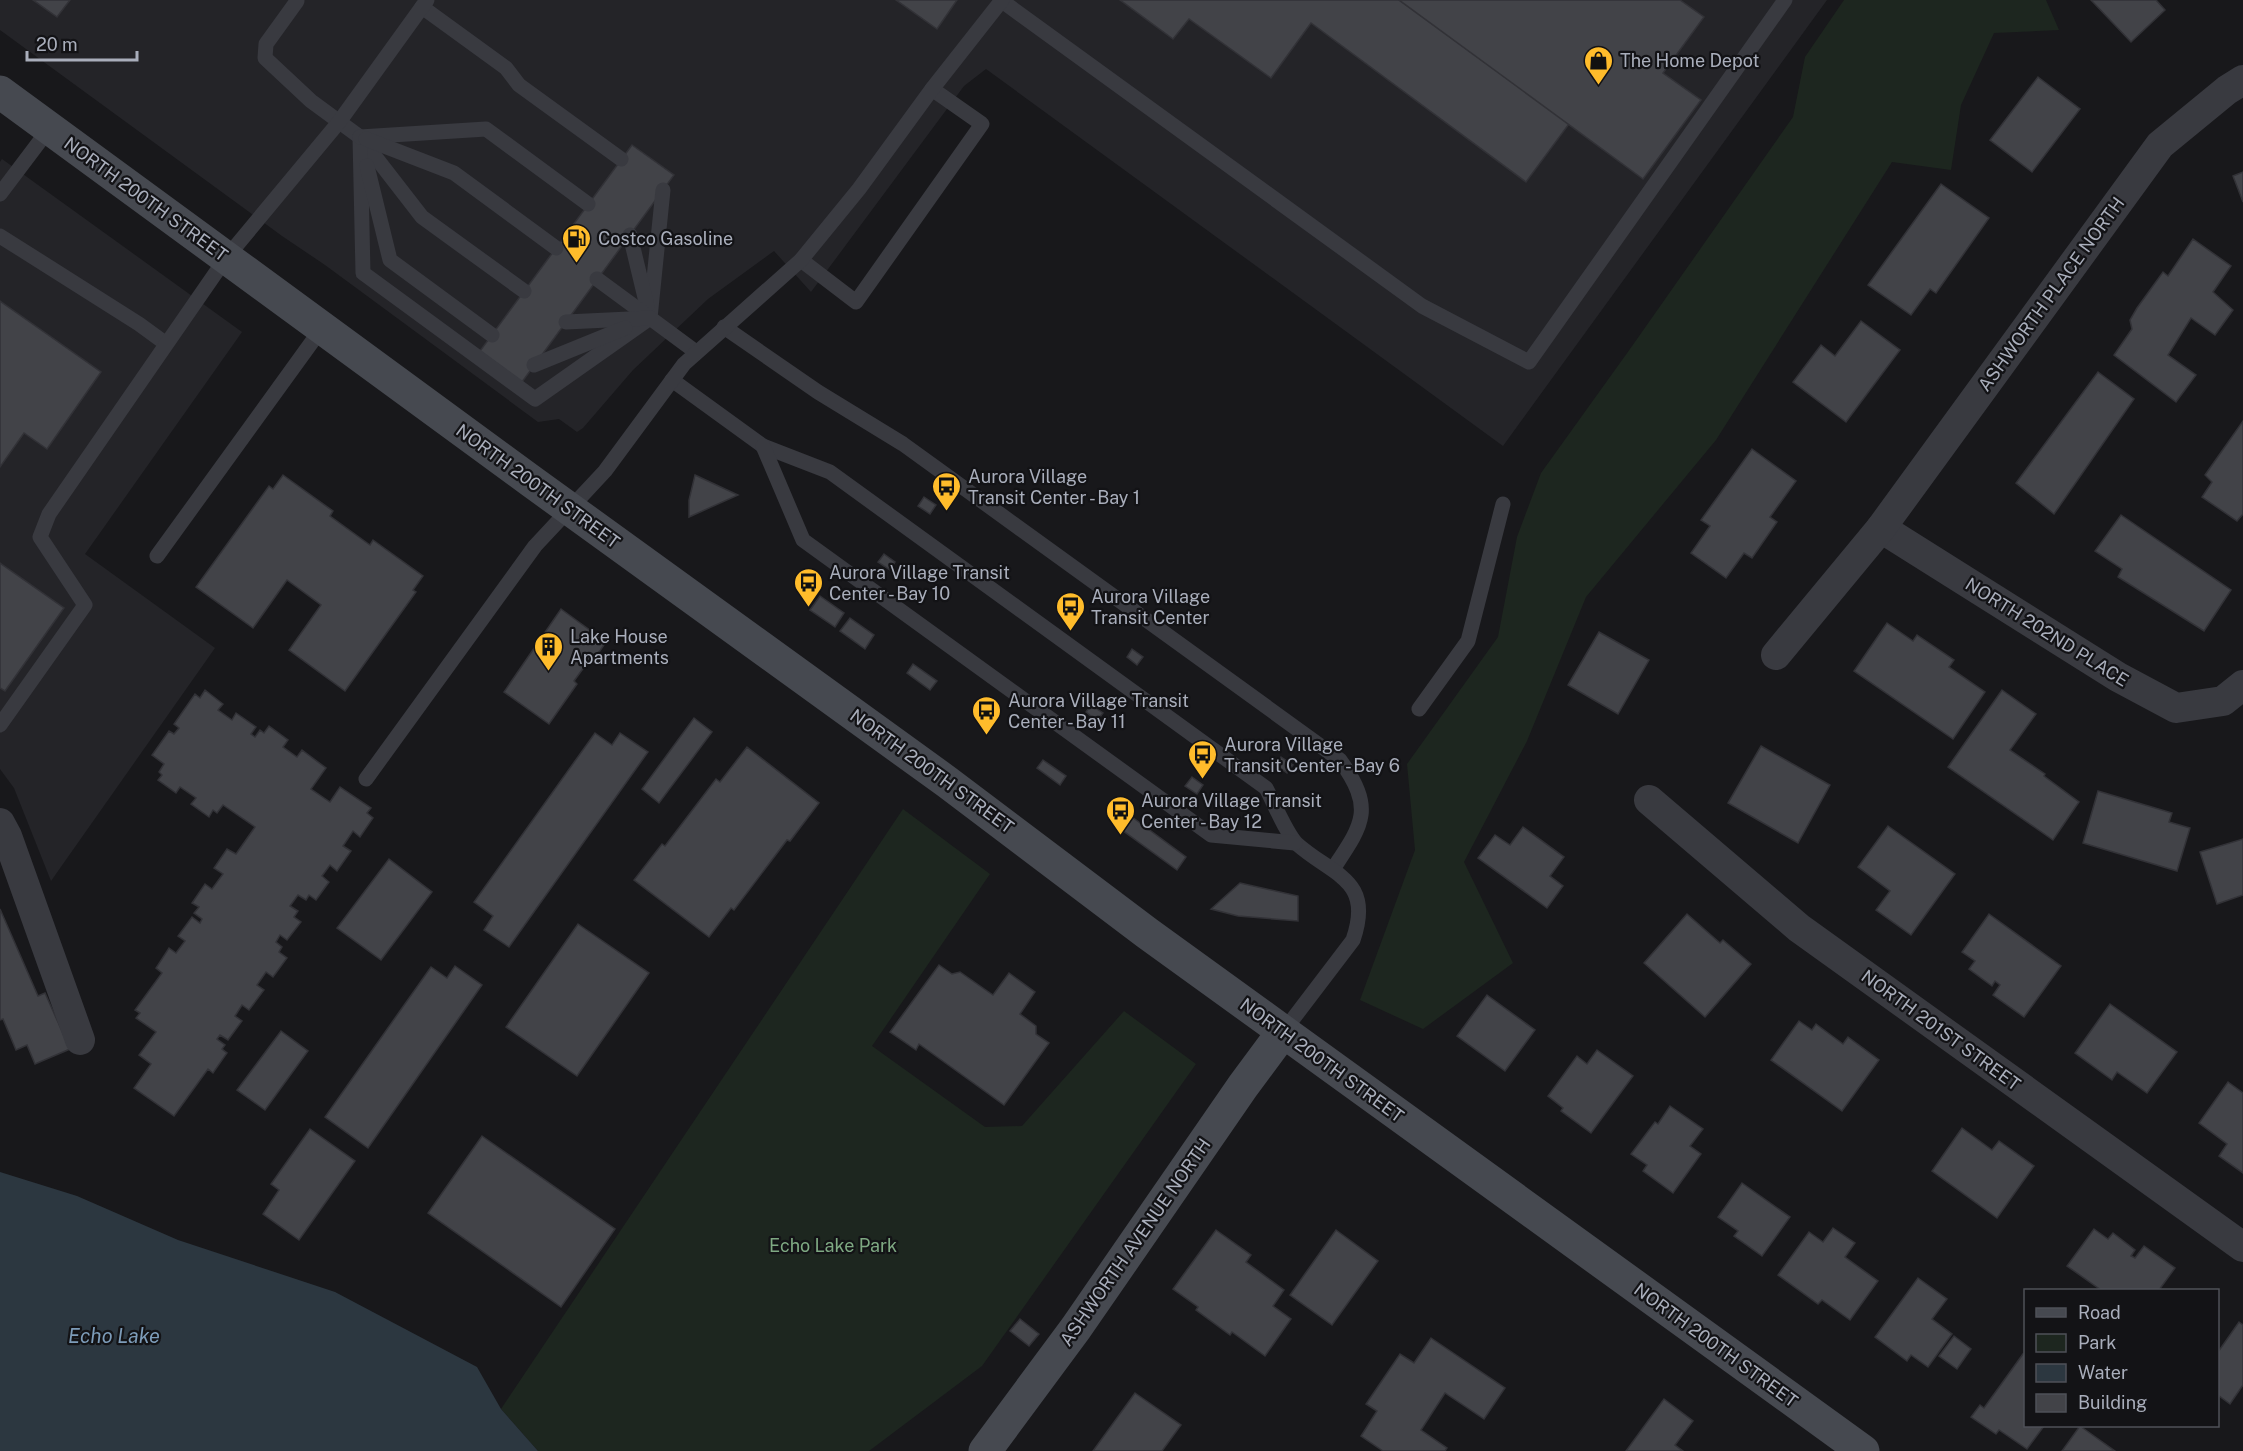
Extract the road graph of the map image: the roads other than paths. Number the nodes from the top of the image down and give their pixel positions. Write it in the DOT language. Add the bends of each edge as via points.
graph roads {
  1 [pos="1002,0"];
  2 [pos="1785,0"];
  3 [pos="297,1"];
  4 [pos="425,4"];
  5 [pos="2243,80"];
  6 [pos="932,89"];
  7 [pos="0,92"];
  8 [pos="339,122"];
  9 [pos="49,129"];
  10 [pos="360,137"];
  11 [pos="621,159"];
  12 [pos="663,190"];
  13 [pos="0,194"];
  14 [pos="588,204"];
  15 [pos="630,235"];
  16 [pos="0,236"];
  17 [pos="556,248"];
  18 [pos="226,258"];
  19 [pos="801,260"];
  20 [pos="597,279"];
  21 [pos="524,291"];
  22 [pos="650,318"];
  23 [pos="566,322"];
  24 [pos="724,327"];
  25 [pos="322,328"];
  26 [pos="492,335"];
  27 [pos="165,343"];
  28 [pos="696,352"];
  29 [pos="534,365"];
  30 [pos="672,380"];
  31 [pos="763,446"];
  32 [pos="1503,504"];
  33 [pos="570,509"];
  34 [pos="1881,528"];
  35 [pos="157,556"];
  36 [pos="1776,655"];
  37 [pos="2233,693"];
  38 [pos="1419,709"];
  39 [pos="0,726"];
  40 [pos="366,779"];
  41 [pos="1649,800"];
  42 [pos="0,823"];
  43 [pos="1295,843"];
  44 [pos="1333,869"];
  45 [pos="1283,1032"];
  46 [pos="80,1040"];
  47 [pos="2243,1247"];
  48 [pos="985,1451"];
  49 [pos="1863,1451"];
  1 -- 2 [label="lane" via="1422,306 1529,362"];
  1 -- 6 [label="lane"];
  3 -- 8 [label="lane" via="266,44 265,58"];
  4 -- 8 [label="lane"];
  4 -- 11 [label="lane" via="506,68 519,85"];
  5 -- 34 [label="street, ASHWORTH PLACE NORTH" via="2160,145"];
  6 -- 19 [label="lane"];
  6 -- 19 [label="lane" via="982,124 856,302"];
  7 -- 9 [label="street, NORTH 200TH STREET"];
  8 -- 10 [label="lane"];
  8 -- 18 [label="lane"];
  9 -- 13 [label="lane"];
  9 -- 18 [label="street, NORTH 200TH STREET"];
  10 -- 14 [label="lane" via="486,129"];
  10 -- 17 [label="lane" via="454,173"];
  10 -- 21 [label="lane" via="422,217"];
  10 -- 22 [label="lane" via="363,273 535,399"];
  10 -- 26 [label="lane" via="390,260"];
  12 -- 22 [label="lane"];
  15 -- 22 [label="lane"];
  16 -- 27 [label="lane"];
  18 -- 25 [label="street, NORTH 200TH STREET"];
  18 -- 27 [label="lane"];
  19 -- 24 [label="lane"];
  20 -- 22 [label="lane"];
  22 -- 23 [label="lane"];
  22 -- 28 [label="lane"];
  22 -- 29 [label="lane"];
  24 -- 28 [label="lane"];
  24 -- 44 [label="lane" via="903,444 1340,760 1360,794 1362,813 1357,832"];
  25 -- 33 [label="street, NORTH 200TH STREET"];
  25 -- 35 [label="lane"];
  27 -- 39 [label="lane" via="49,514 40,537 85,605"];
  28 -- 30 [label="lane"];
  30 -- 31 [label="lane"];
  30 -- 33 [label="lane" via="605,471"];
  31 -- 43 [label="lane" via="830,472 1266,788"];
  31 -- 43 [label="lane" via="803,540 1211,835"];
  32 -- 38 [label="lane" via="1468,641"];
  33 -- 40 [label="lane" via="535,546"];
  33 -- 45 [label="street, NORTH 200TH STREET"];
  34 -- 36 [label="street, ASHWORTH PLACE NORTH"];
  34 -- 37 [label="street, NORTH 202ND PLACE" via="2118,677 2176,708"];
  41 -- 47 [label="street, NORTH 201ST STREET" via="1799,928"];
  42 -- 46 [label="street"];
  43 -- 44 [label="lane"];
  44 -- 45 [label="lane" via="1354,892 1359,907 1358,924 1353,940"];
  45 -- 48 [label="street, ASHWORTH AVENUE NORTH"];
  45 -- 49 [label="street, NORTH 200TH STREET"];
}
